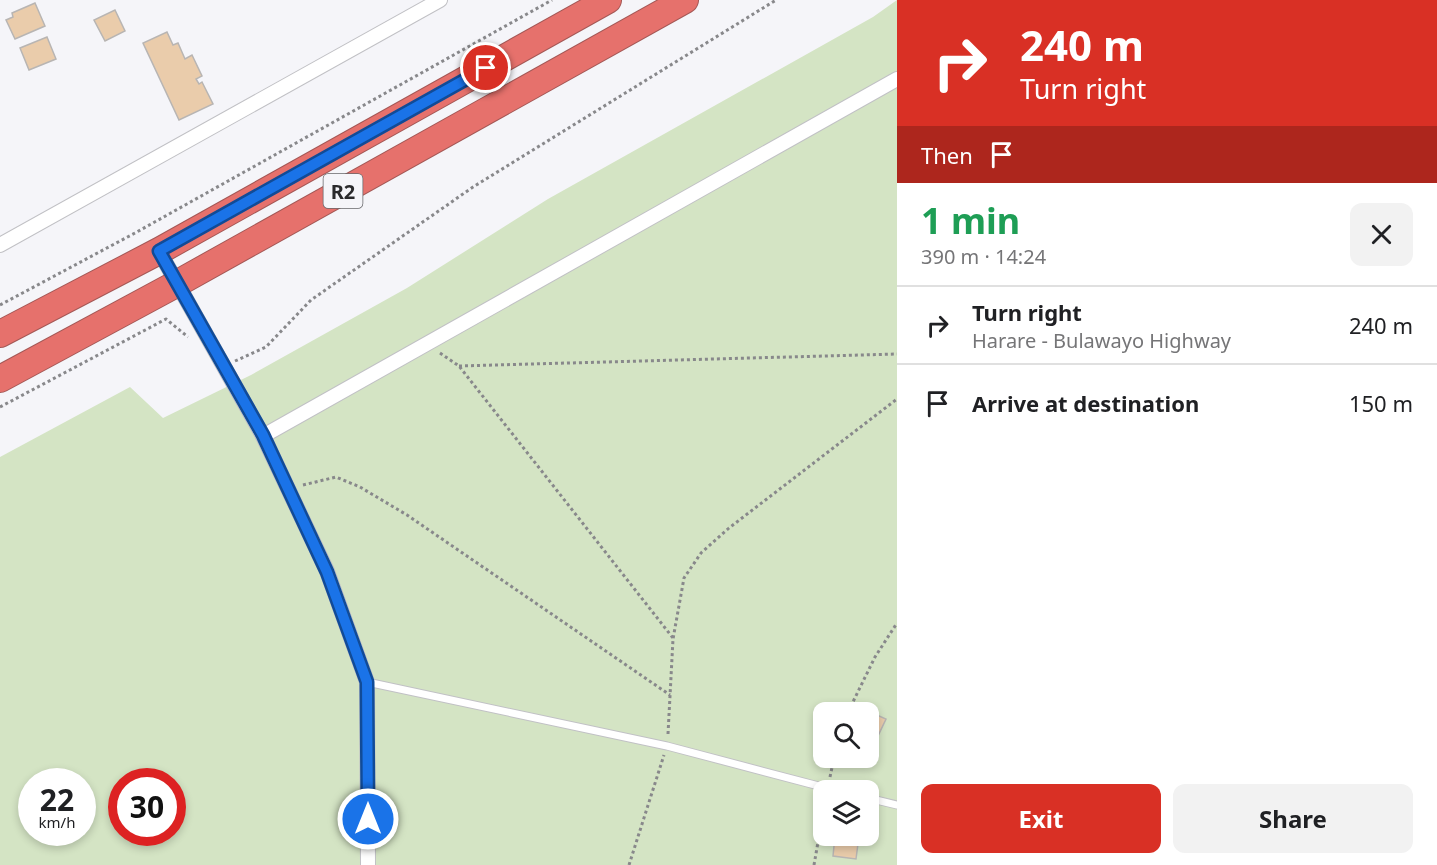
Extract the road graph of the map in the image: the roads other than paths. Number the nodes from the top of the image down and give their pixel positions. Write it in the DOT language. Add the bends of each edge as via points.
graph roads {
  1 [pos="440,0"];
  2 [pos="608,0"];
  3 [pos="685,0"];
  4 [pos="897,79"];
  5 [pos="0,245"];
  6 [pos="159,251"];
  7 [pos="178,283"];
  8 [pos="0,334"];
  9 [pos="0,379"];
  10 [pos="263,435"];
  11 [pos="367,682"];
  12 [pos="813,785"];
  13 [pos="879,801"];
  14 [pos="897,805"];
  15 [pos="368,865"];
  1 -- 5 [label="street"];
  2 -- 6 [label="highway, R2"];
  3 -- 7 [label="highway, R2"];
  4 -- 10 [label="street"];
  6 -- 7 [label="street"];
  6 -- 8 [label="highway, R2"];
  7 -- 9 [label="highway, R2"];
  7 -- 10 [label="street"];
  10 -- 11 [label="street" via="327,572"];
  11 -- 12 [label="lane" via="667,746"];
  11 -- 15 [label="street"];
  13 -- 14 [label="lane"];
}
